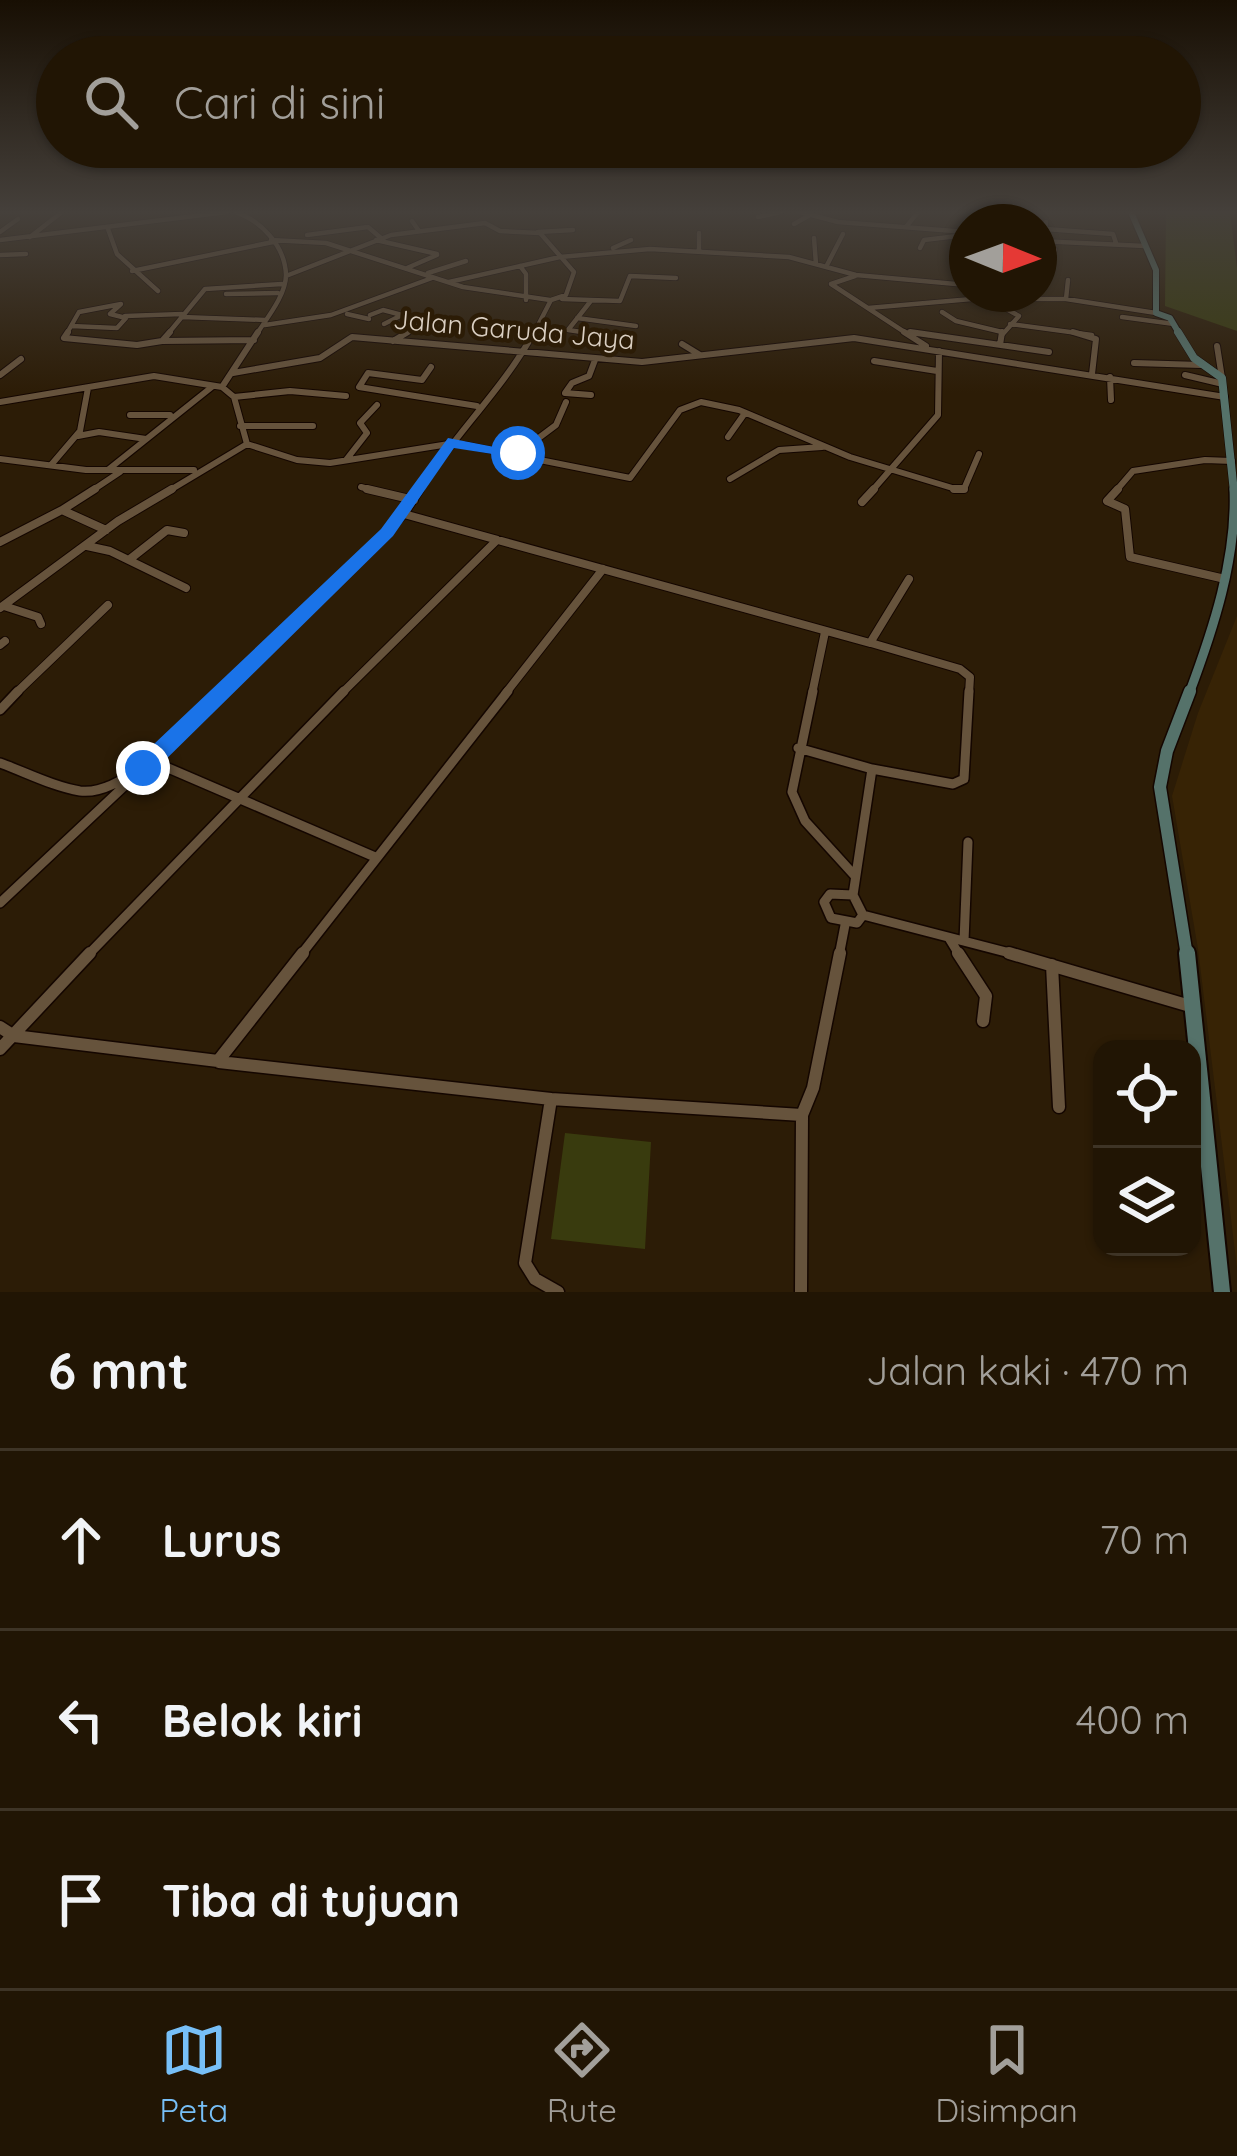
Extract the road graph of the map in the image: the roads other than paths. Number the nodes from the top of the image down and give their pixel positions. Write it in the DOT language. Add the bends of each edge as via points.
graph roads {
  1 [pos="134,272"];
  2 [pos="282,272"];
  3 [pos="302,272"];
  4 [pos="416,272"];
  5 [pos="438,272"];
  6 [pos="487,272"];
  7 [pos="525,272"];
  8 [pos="574,272"];
  9 [pos="846,272"];
  10 [pos="949,272"];
  11 [pos="1156,272"];
  12 [pos="856,275"];
  13 [pos="429,276"];
  14 [pos="676,278"];
  15 [pos="285,280"];
  16 [pos="1069,280"];
  17 [pos="449,281"];
  18 [pos="628,281"];
  19 [pos="664,282"];
  20 [pos="941,284"];
  21 [pos="949,284"];
  22 [pos="158,291"];
  23 [pos="278,293"];
  24 [pos="226,294"];
  25 [pos="1057,298"];
  26 [pos="561,299"];
  27 [pos="1066,299"];
  28 [pos="526,300"];
  29 [pos="551,300"];
  30 [pos="591,301"];
  31 [pos="616,302"];
  32 [pos="949,302"];
  33 [pos="630,306"];
  34 [pos="367,307"];
  35 [pos="868,308"];
  36 [pos="943,312"];
  37 [pos="1017,312"];
  38 [pos="1156,313"];
  39 [pos="347,314"];
  40 [pos="122,316"];
  41 [pos="182,316"];
  42 [pos="432,316"];
  43 [pos="369,317"];
  44 [pos="1121,317"];
  45 [pos="577,318"];
  46 [pos="264,322"];
  47 [pos="1010,324"];
  48 [pos="1176,324"];
  49 [pos="68,326"];
  50 [pos="636,326"];
  51 [pos="902,331"];
  52 [pos="1002,332"];
  53 [pos="604,334"];
  54 [pos="254,340"];
  55 [pos="163,341"];
  56 [pos="975,341"];
  57 [pos="391,342"];
  58 [pos="682,344"];
  59 [pos="1000,345"];
  60 [pos="1217,346"];
  61 [pos="936,350"];
  62 [pos="523,353"];
  63 [pos="702,356"];
  64 [pos="971,356"];
  65 [pos="20,358"];
  66 [pos="595,360"];
  67 [pos="874,361"];
  68 [pos="1134,363"];
  69 [pos="1201,364"];
  70 [pos="431,367"];
  71 [pos="1056,369"];
  72 [pos="937,371"];
  73 [pos="233,373"];
  74 [pos="1092,374"];
  75 [pos="0,375"];
  76 [pos="1185,375"];
  77 [pos="1110,377"];
  78 [pos="218,386"];
  79 [pos="1223,386"];
  80 [pos="88,388"];
  81 [pos="591,395"];
  82 [pos="234,397"];
  83 [pos="346,397"];
  84 [pos="1111,400"];
  85 [pos="566,402"];
  86 [pos="0,403"];
  87 [pos="376,405"];
  88 [pos="478,406"];
  89 [pos="745,413"];
  90 [pos="130,415"];
  91 [pos="171,415"];
  92 [pos="314,425"];
  93 [pos="240,426"];
  94 [pos="77,436"];
  95 [pos="728,436"];
  96 [pos="147,439"];
  97 [pos="448,443"];
  98 [pos="247,444"];
  99 [pos="824,446"];
  100 [pos="519,453"];
  101 [pos="980,454"];
  102 [pos="0,459"];
  103 [pos="1232,461"];
  104 [pos="345,462"];
  105 [pos="51,465"];
  106 [pos="892,469"];
  107 [pos="196,470"];
  108 [pos="105,471"];
  109 [pos="120,472"];
  110 [pos="730,478"];
  111 [pos="361,487"];
  112 [pos="414,500"];
  113 [pos="862,502"];
  114 [pos="62,509"];
  115 [pos="404,514"];
  116 [pos="106,530"];
  117 [pos="184,533"];
  118 [pos="498,539"];
  119 [pos="0,542"];
  120 [pos="85,546"];
  121 [pos="129,560"];
  122 [pos="603,569"];
  123 [pos="909,579"];
  124 [pos="1226,579"];
  125 [pos="187,587"];
  126 [pos="108,605"];
  127 [pos="2,607"];
  128 [pos="41,624"];
  129 [pos="825,632"];
  130 [pos="871,643"];
  131 [pos="0,710"];
  132 [pos="798,748"];
  133 [pos="0,763"];
  134 [pos="147,765"];
  135 [pos="872,769"];
  136 [pos="237,796"];
  137 [pos="968,842"];
  138 [pos="375,856"];
  139 [pos="856,878"];
  140 [pos="853,895"];
  141 [pos="0,904"];
  142 [pos="862,915"];
  143 [pos="845,926"];
  144 [pos="948,937"];
  145 [pos="964,941"];
  146 [pos="1052,964"];
  147 [pos="1195,1007"];
  148 [pos="983,1021"];
  149 [pos="0,1027"];
  150 [pos="14,1036"];
  151 [pos="0,1049"];
  152 [pos="218,1061"];
  153 [pos="551,1099"];
  154 [pos="1059,1107"];
  155 [pos="802,1115"];
  156 [pos="558,1292"];
  157 [pos="801,1292"];
  158 [pos="1222,1292"];
  1 -- 22 [label="street"];
  2 -- 15 [label="street"];
  3 -- 15 [label="street"];
  4 -- 13 [label="street"];
  5 -- 13 [label="street"];
  6 -- 17 [label="street"];
  7 -- 28 [label="street"];
  8 -- 26 [label="street"];
  9 -- 12 [label="street"];
  10 -- 20 [label="street"];
  11 -- 38 [label="street"];
  12 -- 20 [label="street"];
  12 -- 35 [label="street" via="831,284"];
  13 -- 17 [label="street"];
  13 -- 34 [label="street"];
  14 -- 18 [label="street"];
  15 -- 23 [label="street"];
  15 -- 41 [label="street" via="206,286"];
  16 -- 27 [label="street"];
  17 -- 28 [label="street"];
  18 -- 19 [label="street"];
  18 -- 31 [label="street"];
  20 -- 21 [label="street"];
  23 -- 24 [label="street"];
  23 -- 46 [label="street"];
  25 -- 27 [label="street"];
  26 -- 29 [label="street"];
  26 -- 30 [label="street"];
  27 -- 38 [label="street"];
  28 -- 29 [label="street"];
  29 -- 62 [label="street"];
  30 -- 31 [label="street"];
  30 -- 45 [label="street"];
  31 -- 33 [label="street"];
  32 -- 35 [label="street"];
  34 -- 43 [label="street"];
  34 -- 46 [label="street" via="317,321"];
  35 -- 51 [label="street"];
  36 -- 52 [label="street"];
  37 -- 47 [label="street"];
  38 -- 48 [label="street"];
  39 -- 43 [label="street"];
  40 -- 41 [label="street"];
  40 -- 49 [label="street" via="116,328"];
  40 -- 49 [label="street" via="110,314 121,304 88,308"];
  41 -- 46 [label="street"];
  41 -- 55 [label="street"];
  42 -- 57 [label="street"];
  43 -- 43 [label="street" via="388,325 403,315 383,310"];
  44 -- 48 [label="street"];
  45 -- 50 [label="street"];
  45 -- 53 [label="street" via="569,331"];
  46 -- 54 [label="street"];
  47 -- 52 [label="street"];
  47 -- 74 [label="street" via="1090,334"];
  48 -- 69 [label="street"];
  49 -- 55 [label="street" via="67,339"];
  51 -- 56 [label="street"];
  51 -- 61 [label="street"];
  52 -- 59 [label="street"];
  54 -- 55 [label="street"];
  54 -- 73 [label="street"];
  56 -- 59 [label="street"];
  56 -- 64 [label="street"];
  57 -- 62 [label="street, Jalan Garuda Jaya"];
  57 -- 73 [label="street, Jalan Garuda Jaya" via="351,337 320,358"];
  58 -- 63 [label="street"];
  59 -- 71 [label="street" via="1048,350"];
  60 -- 79 [label="street"];
  61 -- 63 [label="street, Jalan Garuda Jaya" via="832,338"];
  61 -- 64 [label="street, Jalan Garuda Jaya"];
  61 -- 72 [label="street"];
  62 -- 66 [label="street, Jalan Garuda Jaya"];
  62 -- 88 [label="street"];
  63 -- 66 [label="street, Jalan Garuda Jaya"];
  64 -- 71 [label="street, Jalan Garuda Jaya"];
  65 -- 75 [label="street"];
  66 -- 81 [label="street" via="589,376 565,393"];
  67 -- 72 [label="street"];
  68 -- 69 [label="street"];
  69 -- 79 [label="street"];
  70 -- 88 [label="street" via="422,380 368,374 358,387"];
  71 -- 74 [label="street, Jalan Garuda Jaya"];
  72 -- 106 [label="street" via="938,416"];
  73 -- 78 [label="street"];
  74 -- 77 [label="street, Jalan Garuda Jaya"];
  76 -- 79 [label="street"];
  77 -- 79 [label="street, Jalan Garuda Jaya"];
  77 -- 84 [label="street"];
  78 -- 80 [label="street" via="154,376"];
  78 -- 82 [label="street"];
  78 -- 91 [label="street"];
  79 -- 103 [label="street"];
  80 -- 86 [label="street"];
  80 -- 94 [label="street" via="90,414"];
  82 -- 83 [label="street"];
  82 -- 93 [label="street"];
  85 -- 100 [label="street" via="546,436"];
  87 -- 104 [label="street"];
  88 -- 97 [label="street"];
  89 -- 95 [label="street"];
  89 -- 99 [label="street"];
  89 -- 100 [label="street" via="687,405 630,478"];
  90 -- 91 [label="street"];
  91 -- 96 [label="street"];
  92 -- 93 [label="street"];
  93 -- 98 [label="street"];
  94 -- 96 [label="street"];
  94 -- 105 [label="street"];
  96 -- 108 [label="street"];
  97 -- 100 [label="street"];
  97 -- 104 [label="street"];
  97 -- 112 [label="street"];
  98 -- 104 [label="street" via="297,460"];
  98 -- 107 [label="street"];
  99 -- 106 [label="street"];
  99 -- 110 [label="street" via="779,450"];
  101 -- 106 [label="street" via="964,490"];
  102 -- 105 [label="street"];
  103 -- 124 [label="street" via="1237,517"];
  103 -- 124 [label="street" via="1133,471 1107,501 1125,509 1130,557"];
  105 -- 108 [label="street"];
  106 -- 113 [label="street"];
  107 -- 109 [label="street"];
  107 -- 116 [label="street"];
  108 -- 109 [label="street"];
  109 -- 114 [label="street"];
  111 -- 112 [label="street"];
  112 -- 115 [label="street"];
  114 -- 116 [label="street"];
  114 -- 119 [label="street"];
  115 -- 118 [label="street"];
  115 -- 134 [label="street"];
  116 -- 120 [label="street"];
  117 -- 121 [label="street" via="167,530"];
  118 -- 122 [label="street"];
  118 -- 136 [label="street"];
  120 -- 121 [label="street"];
  120 -- 127 [label="street"];
  121 -- 125 [label="street"];
  122 -- 129 [label="street"];
  122 -- 138 [label="street"];
  123 -- 130 [label="street"];
  124 -- 147 [label="street" via="1160,787"];
  126 -- 131 [label="street"];
  127 -- 128 [label="street"];
  129 -- 130 [label="street"];
  129 -- 132 [label="street"];
  130 -- 135 [label="street" via="970,677 959,784"];
  132 -- 135 [label="street"];
  132 -- 139 [label="street" via="792,792 805,821"];
  133 -- 134 [label="street" via="83,792"];
  134 -- 136 [label="street"];
  134 -- 141 [label="street"];
  135 -- 139 [label="street"];
  136 -- 138 [label="street"];
  136 -- 150 [label="street"];
  137 -- 145 [label="street"];
  138 -- 152 [label="street"];
  139 -- 140 [label="street"];
  140 -- 142 [label="street"];
  140 -- 143 [label="street" via="830,894 824,902"];
  142 -- 143 [label="street"];
  142 -- 144 [label="street"];
  143 -- 155 [label="street"];
  144 -- 145 [label="street"];
  144 -- 148 [label="street" via="986,996"];
  145 -- 146 [label="street"];
  146 -- 147 [label="street"];
  146 -- 154 [label="street"];
  147 -- 158 [label="street"];
  149 -- 150 [label="street"];
  150 -- 151 [label="street"];
  150 -- 152 [label="street"];
  152 -- 153 [label="street"];
  153 -- 155 [label="street"];
  153 -- 156 [label="street" via="525,1263"];
  155 -- 157 [label="street"];
}
